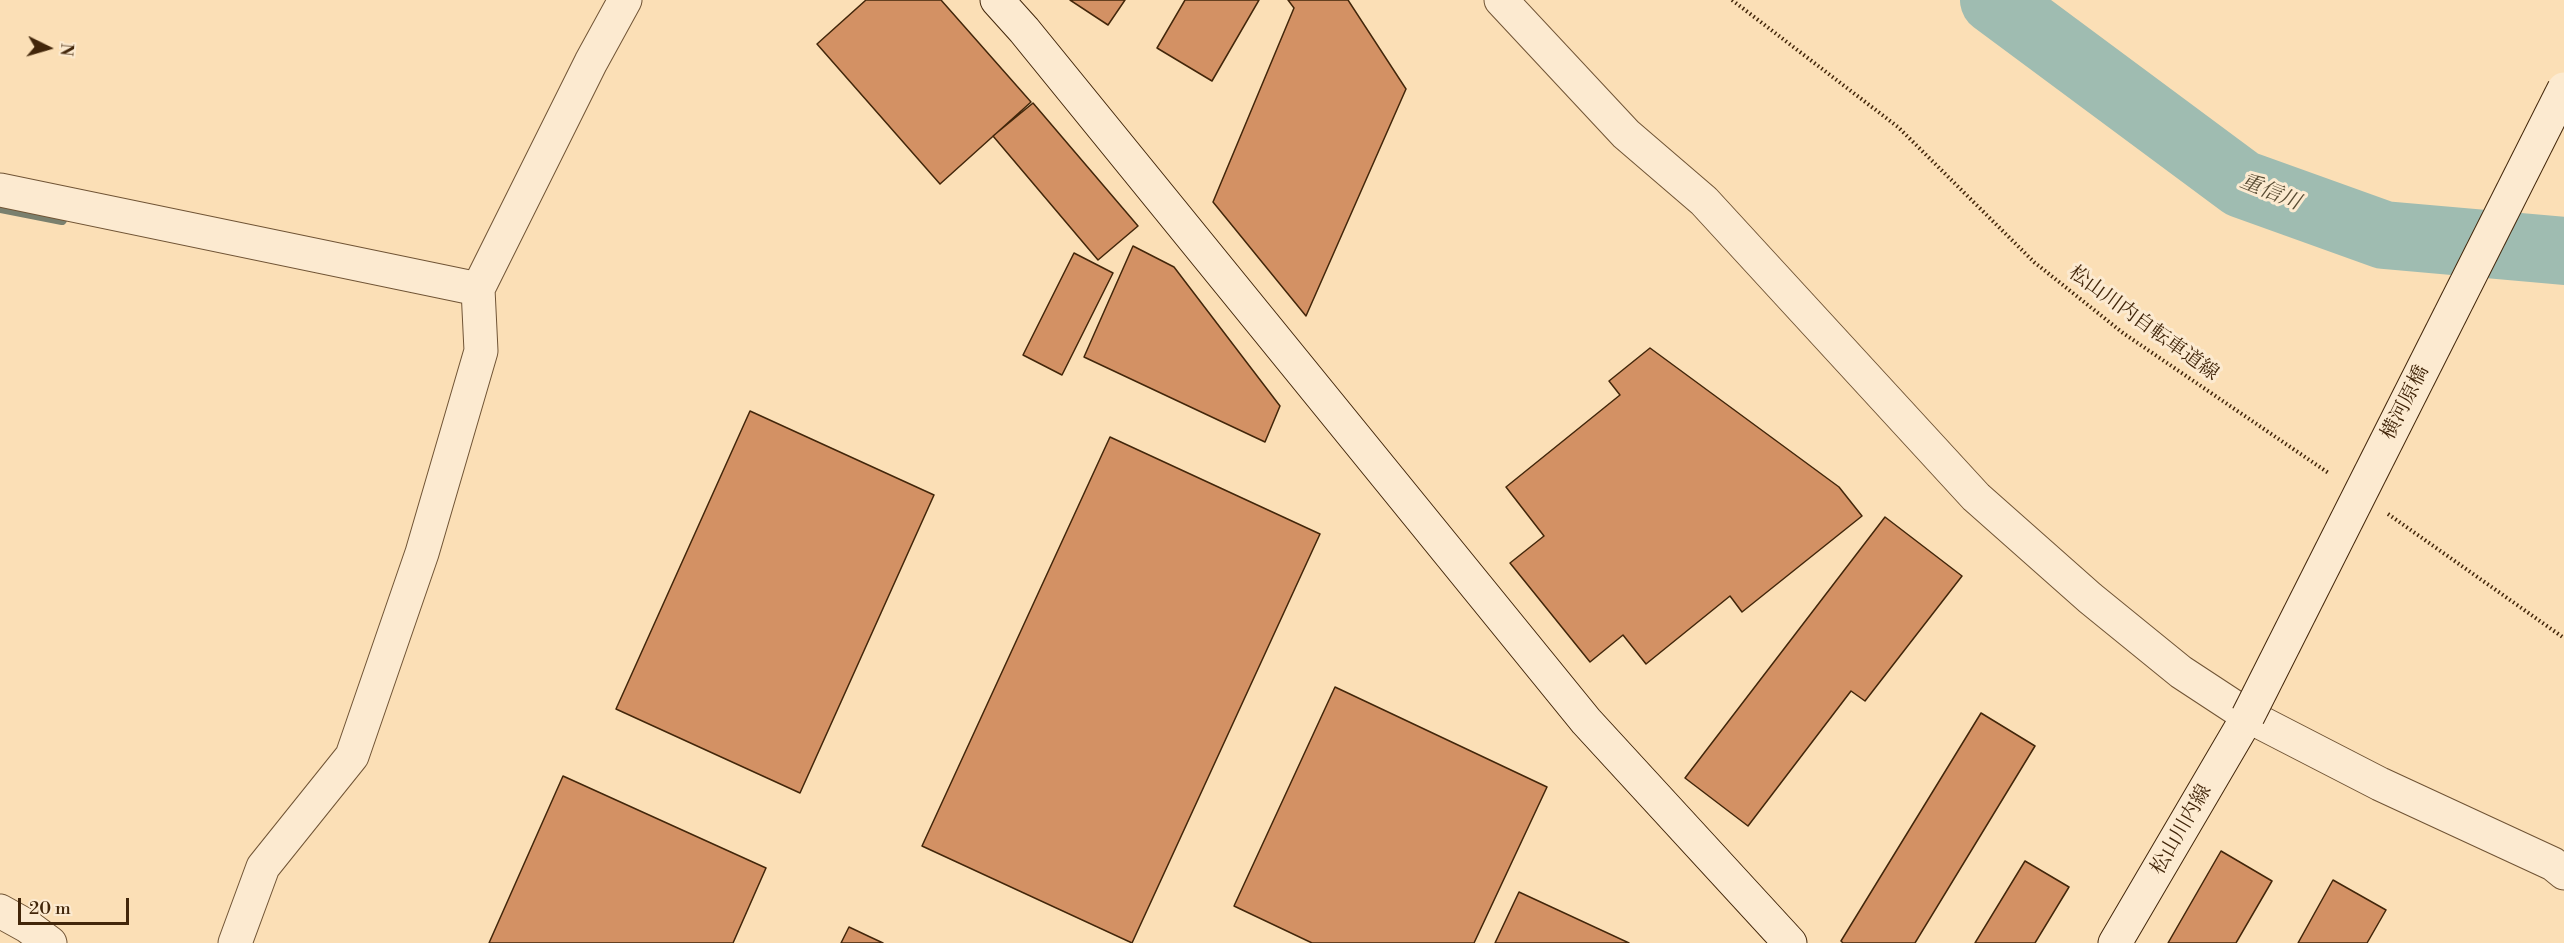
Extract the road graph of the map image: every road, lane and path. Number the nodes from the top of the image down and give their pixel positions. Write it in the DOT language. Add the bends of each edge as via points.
graph roads {
  1 [pos="625,0"];
  2 [pos="997,0"];
  3 [pos="1501,0"];
  4 [pos="1732,0"];
  5 [pos="2564,89"];
  6 [pos="0,190"];
  7 [pos="478,289"];
  8 [pos="2336,479"];
  9 [pos="2385,512"];
  10 [pos="2564,638"];
  11 [pos="2248,716"];
  12 [pos="2564,873"];
  13 [pos="0,911"];
  14 [pos="50,943"];
  15 [pos="235,943"];
  16 [pos="1790,943"];
  17 [pos="2115,943"];
  1 -- 7 [label="street"];
  2 -- 16 [label="street" via="1586,721"];
  3 -- 11 [label="street" via="1626,134 1704,201 1976,497 2172,665"];
  4 -- 8 [label="path, 松山川内自転車道線" via="1898,127 2034,262 2123,333"];
  5 -- 11 [label="street, 横河原橋, bridge"];
  6 -- 7 [label="street"];
  7 -- 15 [label="street" via="481,351 422,554 352,756 263,867"];
  9 -- 10 [label="path"];
  11 -- 12 [label="street" via="2380,784 2553,864"];
  11 -- 17 [label="street, 松山川内線"];
  13 -- 14 [label="street"];
}
